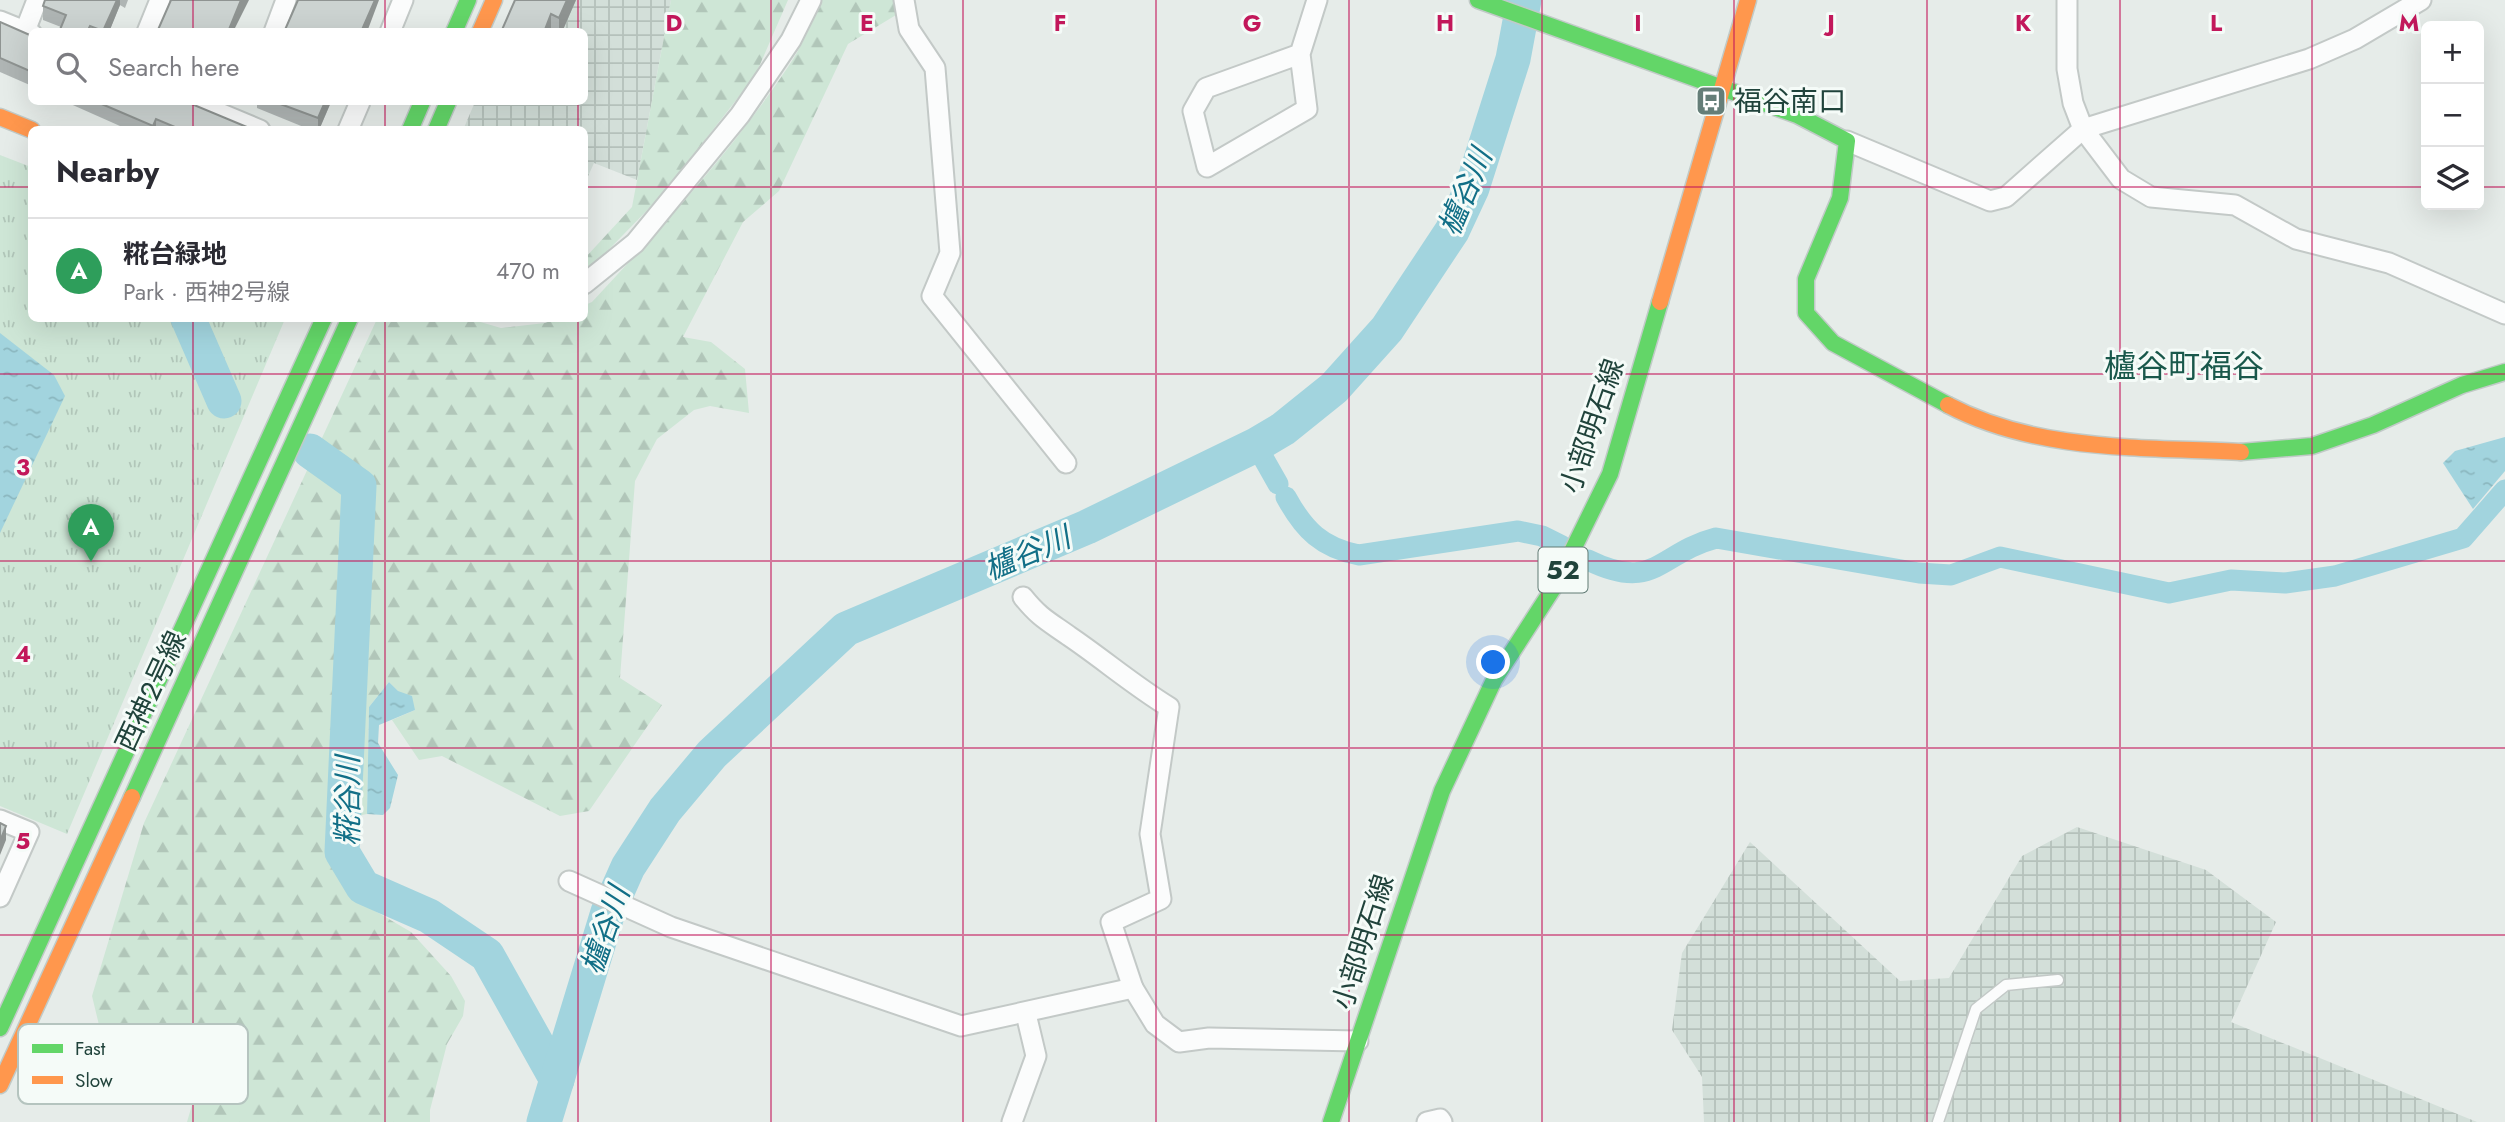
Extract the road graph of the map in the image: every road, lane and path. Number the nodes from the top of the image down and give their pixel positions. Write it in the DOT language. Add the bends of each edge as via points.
graph roads {
  1 [pos="37,0"];
  2 [pos="160,0"];
  3 [pos="286,0"];
  4 [pos="403,0"];
  5 [pos="468,0"];
  6 [pos="494,0"];
  7 [pos="811,0"];
  8 [pos="904,0"];
  9 [pos="1317,0"];
  10 [pos="1748,0"];
  11 [pos="2067,0"];
  12 [pos="2421,0"];
  13 [pos="1484,2"];
  14 [pos="0,21"];
  15 [pos="29,28"];
  16 [pos="149,28"];
  17 [pos="276,28"];
  18 [pos="392,28"];
  19 [pos="456,28"];
  20 [pos="482,28"];
  21 [pos="28,32"];
  22 [pos="1300,54"];
  23 [pos="1722,87"];
  24 [pos="200,105"];
  25 [pos="245,105"];
  26 [pos="359,105"];
  27 [pos="421,105"];
  28 [pos="447,105"];
  29 [pos="0,117"];
  30 [pos="238,120"];
  31 [pos="251,126"];
  32 [pos="350,126"];
  33 [pos="412,126"];
  34 [pos="438,126"];
  35 [pos="28,128"];
  36 [pos="2083,129"];
  37 [pos="1847,141"];
  38 [pos="588,281"];
  39 [pos="2505,314"];
  40 [pos="322,322"];
  41 [pos="348,322"];
  42 [pos="2505,372"];
  43 [pos="1066,463"];
  44 [pos="1023,597"];
  45 [pos="0,820"];
  46 [pos="569,881"];
  47 [pos="0,897"];
  48 [pos="2058,980"];
  49 [pos="1133,988"];
  50 [pos="1026,1014"];
  51 [pos="28,1024"];
  52 [pos="0,1028"];
  53 [pos="1358,1041"];
  54 [pos="18,1046"];
  55 [pos="0,1085"];
  56 [pos="1012,1122"];
  57 [pos="1331,1122"];
  58 [pos="1427,1122"];
  59 [pos="1442,1122"];
  60 [pos="1938,1122"];
  1 -- 15 [label="street"];
  2 -- 16 [label="street"];
  3 -- 17 [label="street"];
  4 -- 18 [label="street"];
  5 -- 19 [label="street"];
  6 -- 20 [label="street"];
  7 -- 38 [label="street" via="791,40 740,115 635,243"];
  8 -- 43 [label="street" via="909,29 935,68 950,253 932,296"];
  9 -- 22 [label="street"];
  10 -- 23 [label="street, 小部明石線 / 52"];
  11 -- 36 [label="street" via="2067,69"];
  12 -- 36 [label="street" via="2309,59"];
  13 -- 23 [label="street"];
  14 -- 21 [label="street"];
  22 -- 22 [label="street" via="1307,109 1207,167 1193,111 1206,88"];
  23 -- 37 [label="street" via="1797,115"];
  23 -- 53 [label="street, 小部明石線 / 52" via="1610,474 1556,584 1494,680 1442,791"];
  24 -- 30 [label="street"];
  25 -- 30 [label="street"];
  26 -- 32 [label="street"];
  27 -- 33 [label="street"];
  28 -- 34 [label="street"];
  29 -- 35 [label="street"];
  30 -- 31 [label="street"];
  36 -- 37 [label="street" via="2006,197 1990,201"];
  36 -- 39 [label="street" via="2122,179 2151,197 2235,205 2296,239 2389,264"];
  37 -- 42 [label="street" via="1840,198 1806,279 1806,313 1833,343 1977,420 2045,439 2126,446 2242,452 2312,446"];
  40 -- 52 [label="street, 西神２号線"];
  41 -- 51 [label="street, 西神２号線"];
  44 -- 49 [label="street" via="1043,620 1169,707 1150,834 1161,899 1111,922"];
  45 -- 47 [label="street" via="29,832"];
  46 -- 50 [label="street" via="671,927 961,1026"];
  48 -- 60 [label="lane" via="2006,985 1976,1009"];
  49 -- 50 [label="street"];
  49 -- 53 [label="street" via="1155,1024 1180,1042 1209,1038"];
  50 -- 56 [label="street" via="1037,1056"];
  53 -- 57 [label="street, 小部明石線 / 52"];
  54 -- 55 [label="street, 西神２号線"];
  58 -- 59 [label="street"];
}
